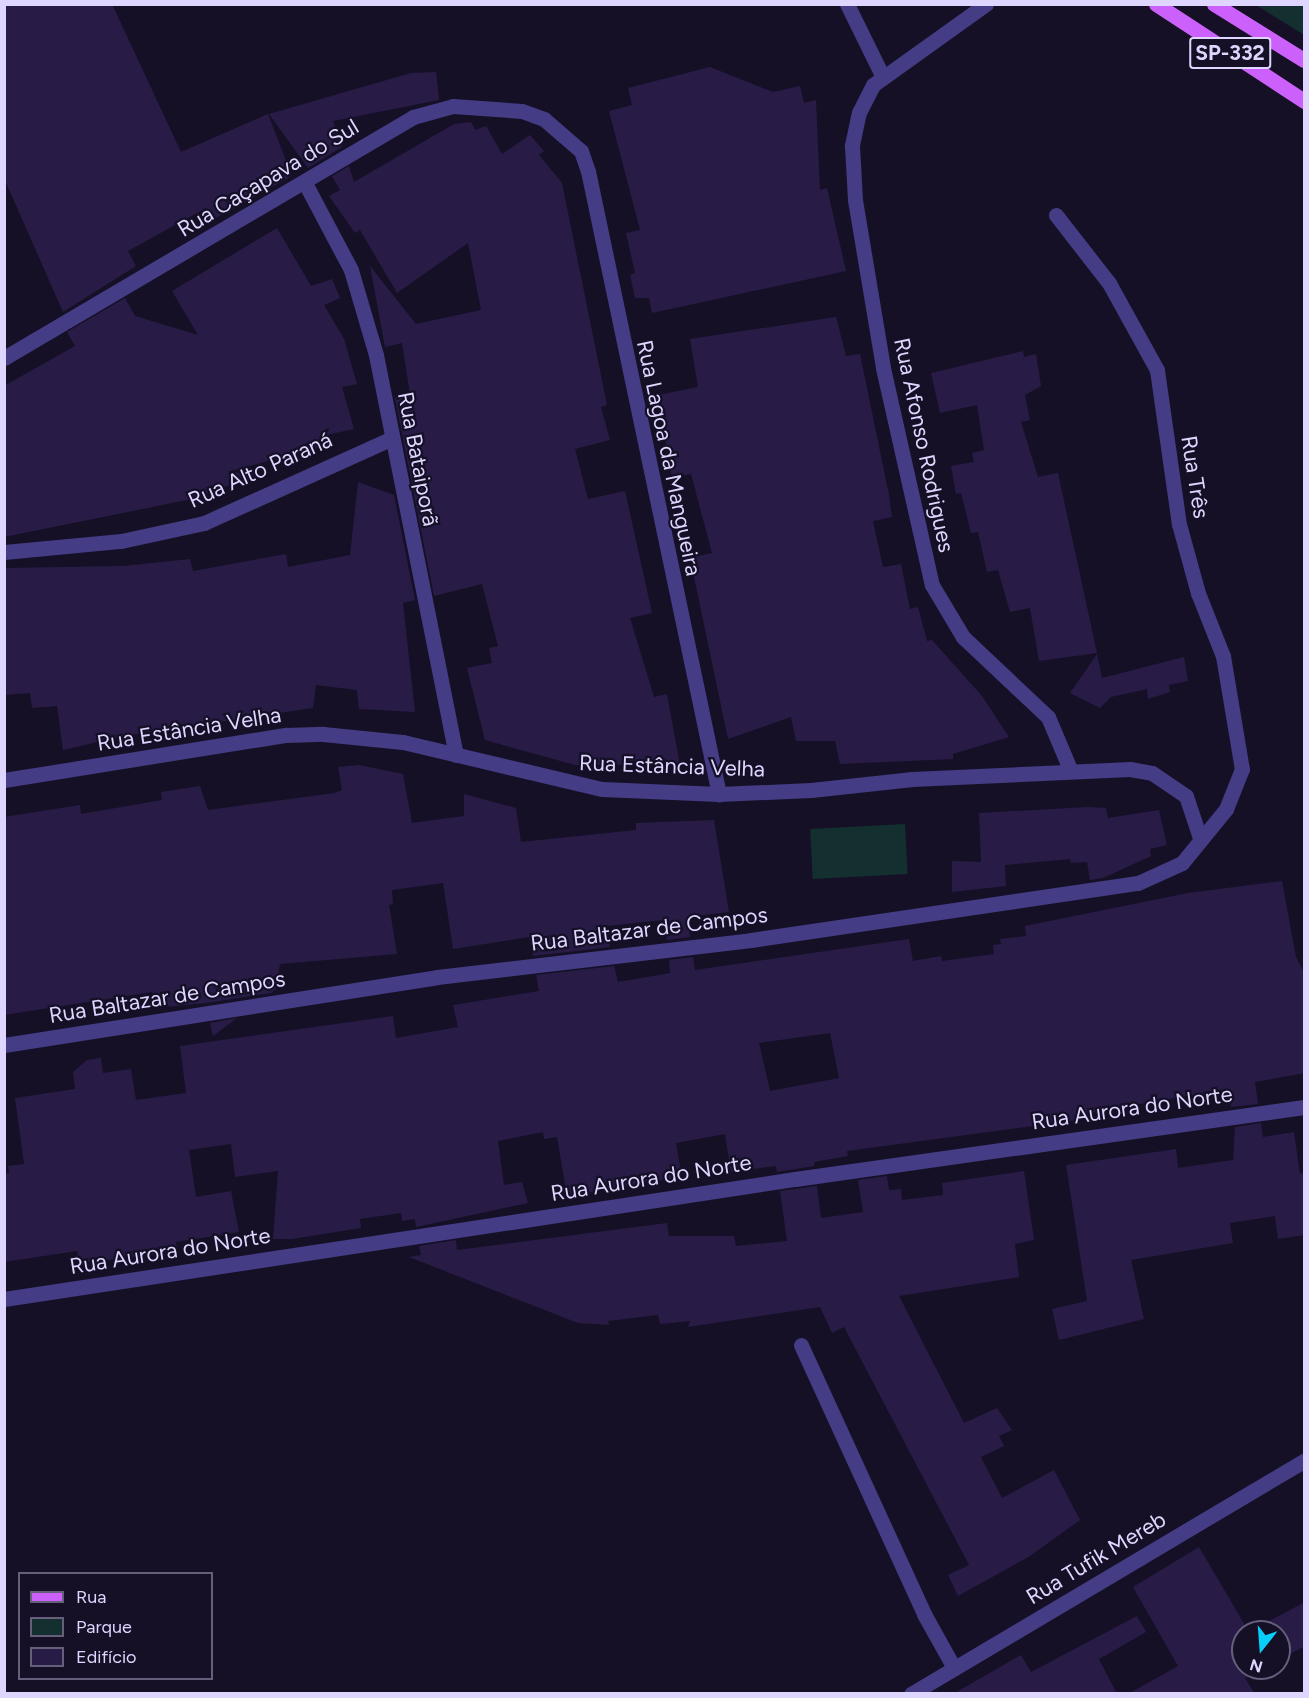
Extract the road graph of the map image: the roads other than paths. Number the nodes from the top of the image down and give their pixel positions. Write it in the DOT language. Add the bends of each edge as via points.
graph roads {
  1 [pos="848,4"];
  2 [pos="986,4"];
  3 [pos="1156,4"];
  4 [pos="1214,4"];
  5 [pos="1305,60"];
  6 [pos="878,80"];
  7 [pos="1305,101"];
  8 [pos="566,137"];
  9 [pos="305,183"];
  10 [pos="1056,215"];
  11 [pos="4,358"];
  12 [pos="390,439"];
  13 [pos="4,552"];
  14 [pos="456,755"];
  15 [pos="1070,769"];
  16 [pos="1242,769"];
  17 [pos="4,780"];
  18 [pos="719,794"];
  19 [pos="1200,838"];
  20 [pos="4,1046"];
  21 [pos="1305,1107"];
  22 [pos="4,1299"];
  23 [pos="801,1345"];
  24 [pos="1305,1461"];
  25 [pos="954,1668"];
  26 [pos="910,1694"];
  1 -- 6 [label="street"];
  2 -- 6 [label="street"];
  3 -- 7 [label="main road, SP-332"];
  4 -- 5 [label="main road, SP-332"];
  6 -- 15 [label="street, Rua Afonso Rodrigues" via="859,112 852,146 855,200 883,368 932,585 963,637 1048,717"];
  8 -- 9 [label="street, Rua Caçapava do Sul" via="544,119 522,111 453,106 413,117"];
  8 -- 18 [label="street, Rua Lagoa da Mangueira" via="581,151 588,171"];
  9 -- 11 [label="street, Rua Caçapava do Sul"];
  9 -- 12 [label="street, Rua Bataiporã" via="351,270 376,355"];
  10 -- 16 [label="street, Rua Três" via="1109,283 1157,370 1179,524 1198,593 1223,656"];
  12 -- 13 [label="street, Rua Alto Paraná" via="204,523 121,541"];
  12 -- 14 [label="street, Rua Bataiporã"];
  14 -- 17 [label="street, Rua Estância Velha" via="364,736 286,735"];
  14 -- 18 [label="street, Rua Estância Velha" via="563,784"];
  15 -- 18 [label="street, Rua Estância Velha"];
  15 -- 19 [label="street, Rua Estância Velha" via="1130,769 1172,783 1196,813"];
  16 -- 19 [label="street, Rua Baltazar de Campos" via="1226,809"];
  19 -- 20 [label="street, Rua Baltazar de Campos" via="1170,871 1138,883 750,940 437,977"];
  21 -- 22 [label="street, Rua Aurora do Norte"];
  23 -- 25 [label="street" via="924,1614"];
  24 -- 25 [label="street, Rua Tufik Mereb"];
  25 -- 26 [label="street, Rua Tufik Mereb"];
}
